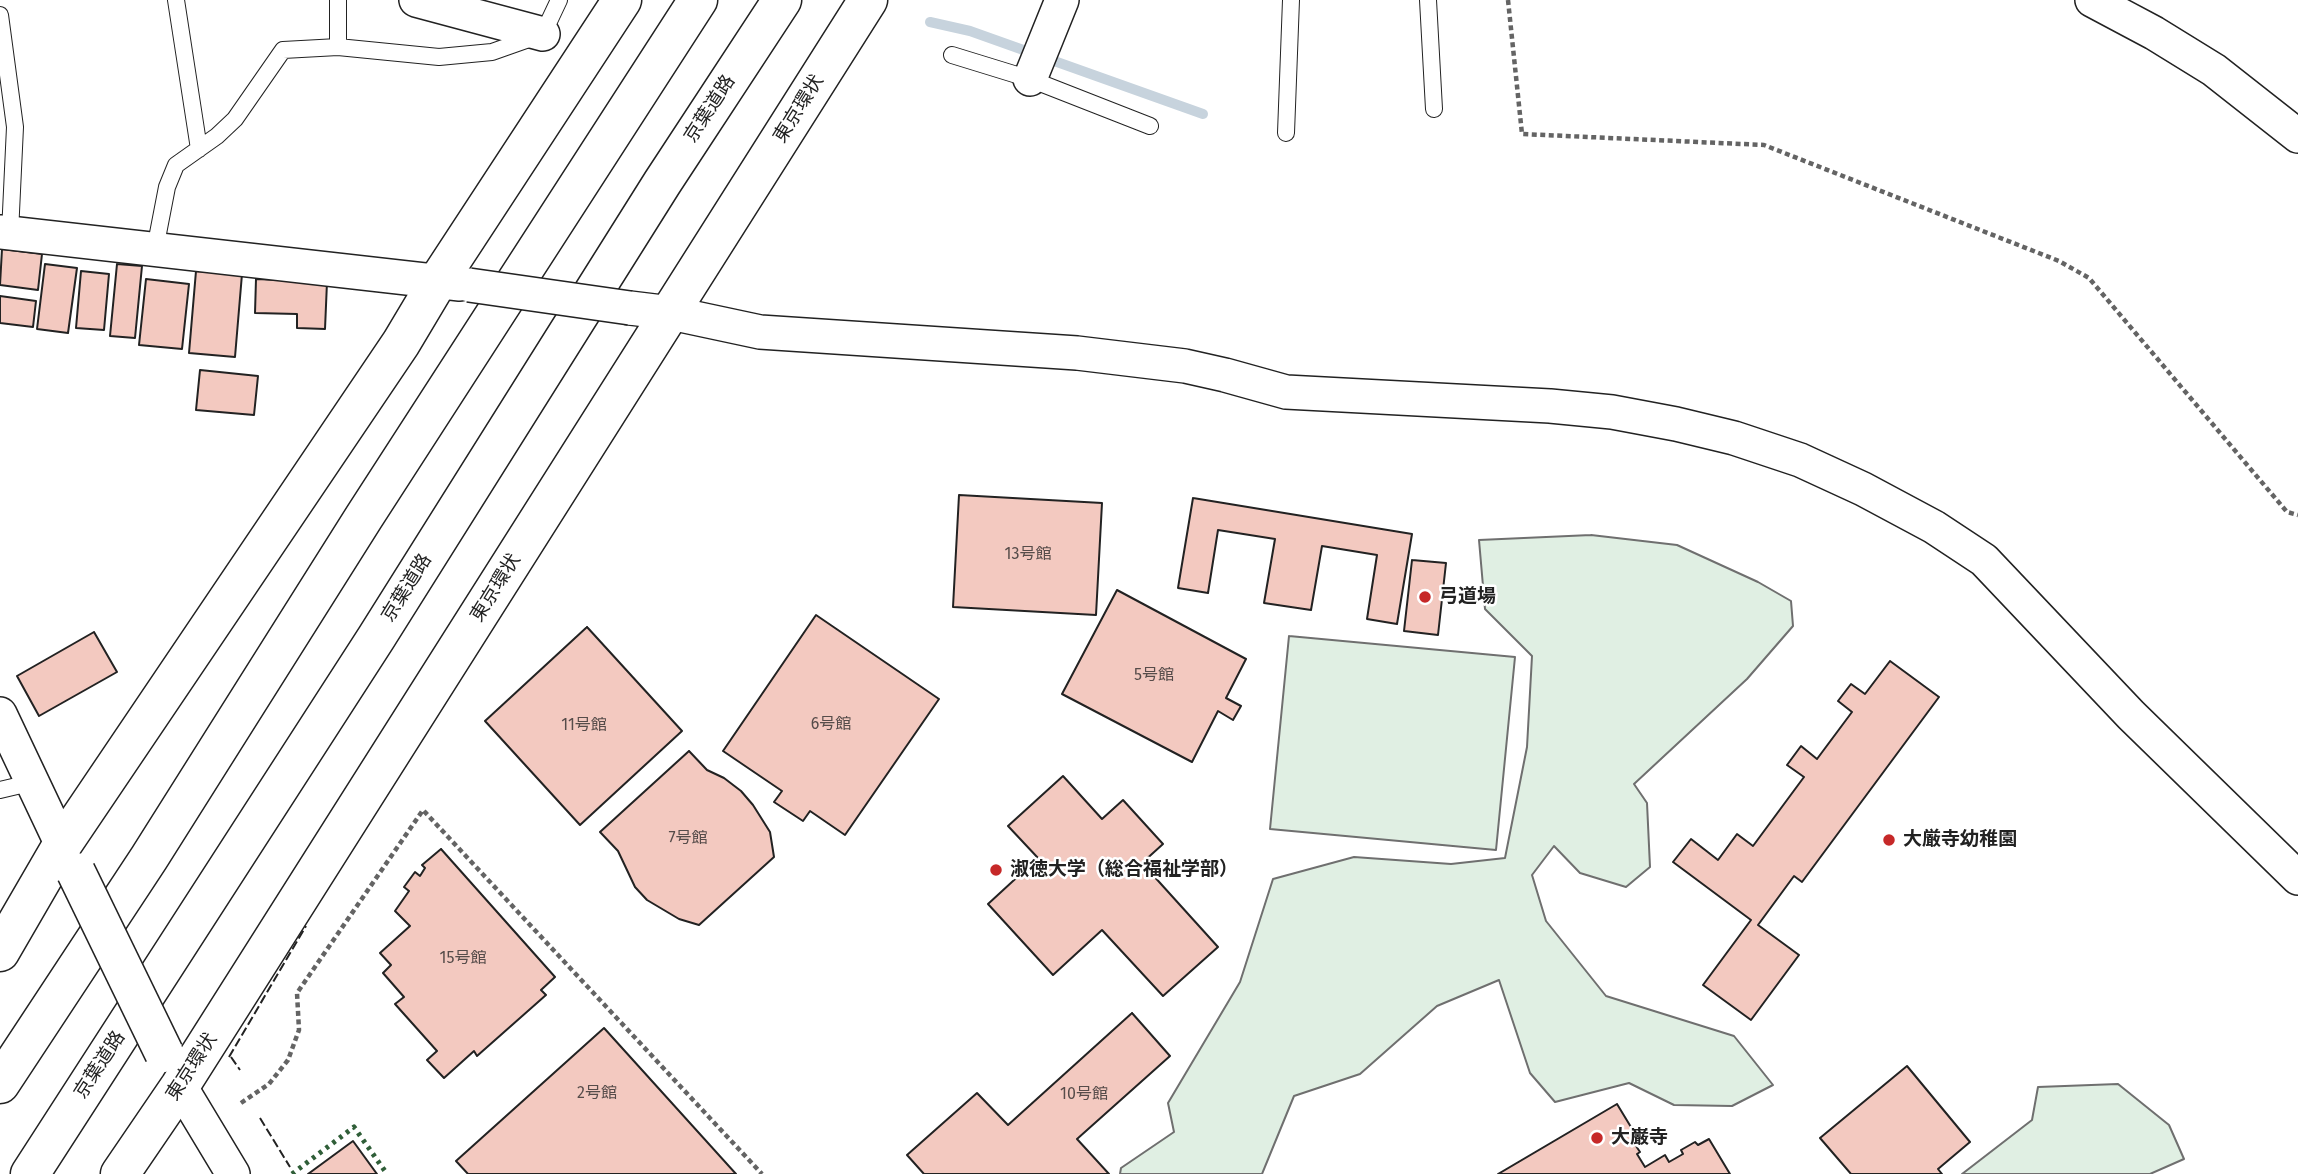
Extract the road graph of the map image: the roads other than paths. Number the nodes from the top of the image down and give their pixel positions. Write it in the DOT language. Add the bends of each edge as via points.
graph roads {
  1 [pos="176,0"];
  2 [pos="338,0"];
  3 [pos="416,0"];
  4 [pos="559,0"];
  5 [pos="622,0"];
  6 [pos="698,0"];
  7 [pos="782,0"];
  8 [pos="868,0"];
  9 [pos="1062,0"];
  10 [pos="1291,0"];
  11 [pos="1428,0"];
  12 [pos="2092,0"];
  13 [pos="0,15"];
  14 [pos="543,34"];
  15 [pos="338,47"];
  16 [pos="953,55"];
  17 [pos="1030,79"];
  18 [pos="1434,109"];
  19 [pos="1150,126"];
  20 [pos="1286,133"];
  21 [pos="2298,136"];
  22 [pos="199,149"];
  23 [pos="5,233"];
  24 [pos="155,249"];
  25 [pos="454,283"];
  26 [pos="670,313"];
  27 [pos="0,714"];
  28 [pos="34,782"];
  29 [pos="0,790"];
  30 [pos="2286,850"];
  31 [pos="69,859"];
  32 [pos="2298,878"];
  33 [pos="0,952"];
  34 [pos="172,1069"];
  35 [pos="0,1084"];
  36 [pos="30,1174"];
  37 [pos="120,1174"];
  38 [pos="233,1174"];
  1 -- 22 [label="lane"];
  2 -- 15 [label="lane"];
  3 -- 14 [label="street"];
  4 -- 14 [label="lane"];
  5 -- 25 [label="main road" via="573,75"];
  6 -- 35 [label="main road"];
  7 -- 36 [label="main road, 京葉道路"];
  8 -- 26 [label="main road, 東京環状"];
  9 -- 17 [label="street"];
  10 -- 20 [label="lane"];
  11 -- 18 [label="lane"];
  12 -- 21 [label="street" via="2214,70"];
  13 -- 23 [label="lane" via="15,127"];
  14 -- 15 [label="lane" via="492,52 439,57"];
  15 -- 22 [label="lane" via="283,50 235,119"];
  16 -- 17 [label="lane"];
  17 -- 19 [label="lane"];
  22 -- 24 [label="lane" via="176,165"];
  23 -- 24 [label="street"];
  24 -- 25 [label="street"];
  25 -- 26 [label="street, bridge"];
  25 -- 31 [label="main road" via="401,343"];
  26 -- 30 [label="street" via="760,332 1077,353 1185,366 1286,392 1612,412 1734,438 1800,460 1863,489 1984,560 2131,715"];
  26 -- 34 [label="main road, 東京環状"];
  27 -- 28 [label="street"];
  28 -- 29 [label="lane"];
  28 -- 31 [label="street"];
  30 -- 32 [label="street"];
  31 -- 33 [label="main road"];
  31 -- 34 [label="main road, bridge"];
  34 -- 37 [label="main road, 東京環状"];
  34 -- 38 [label="street"];
}
